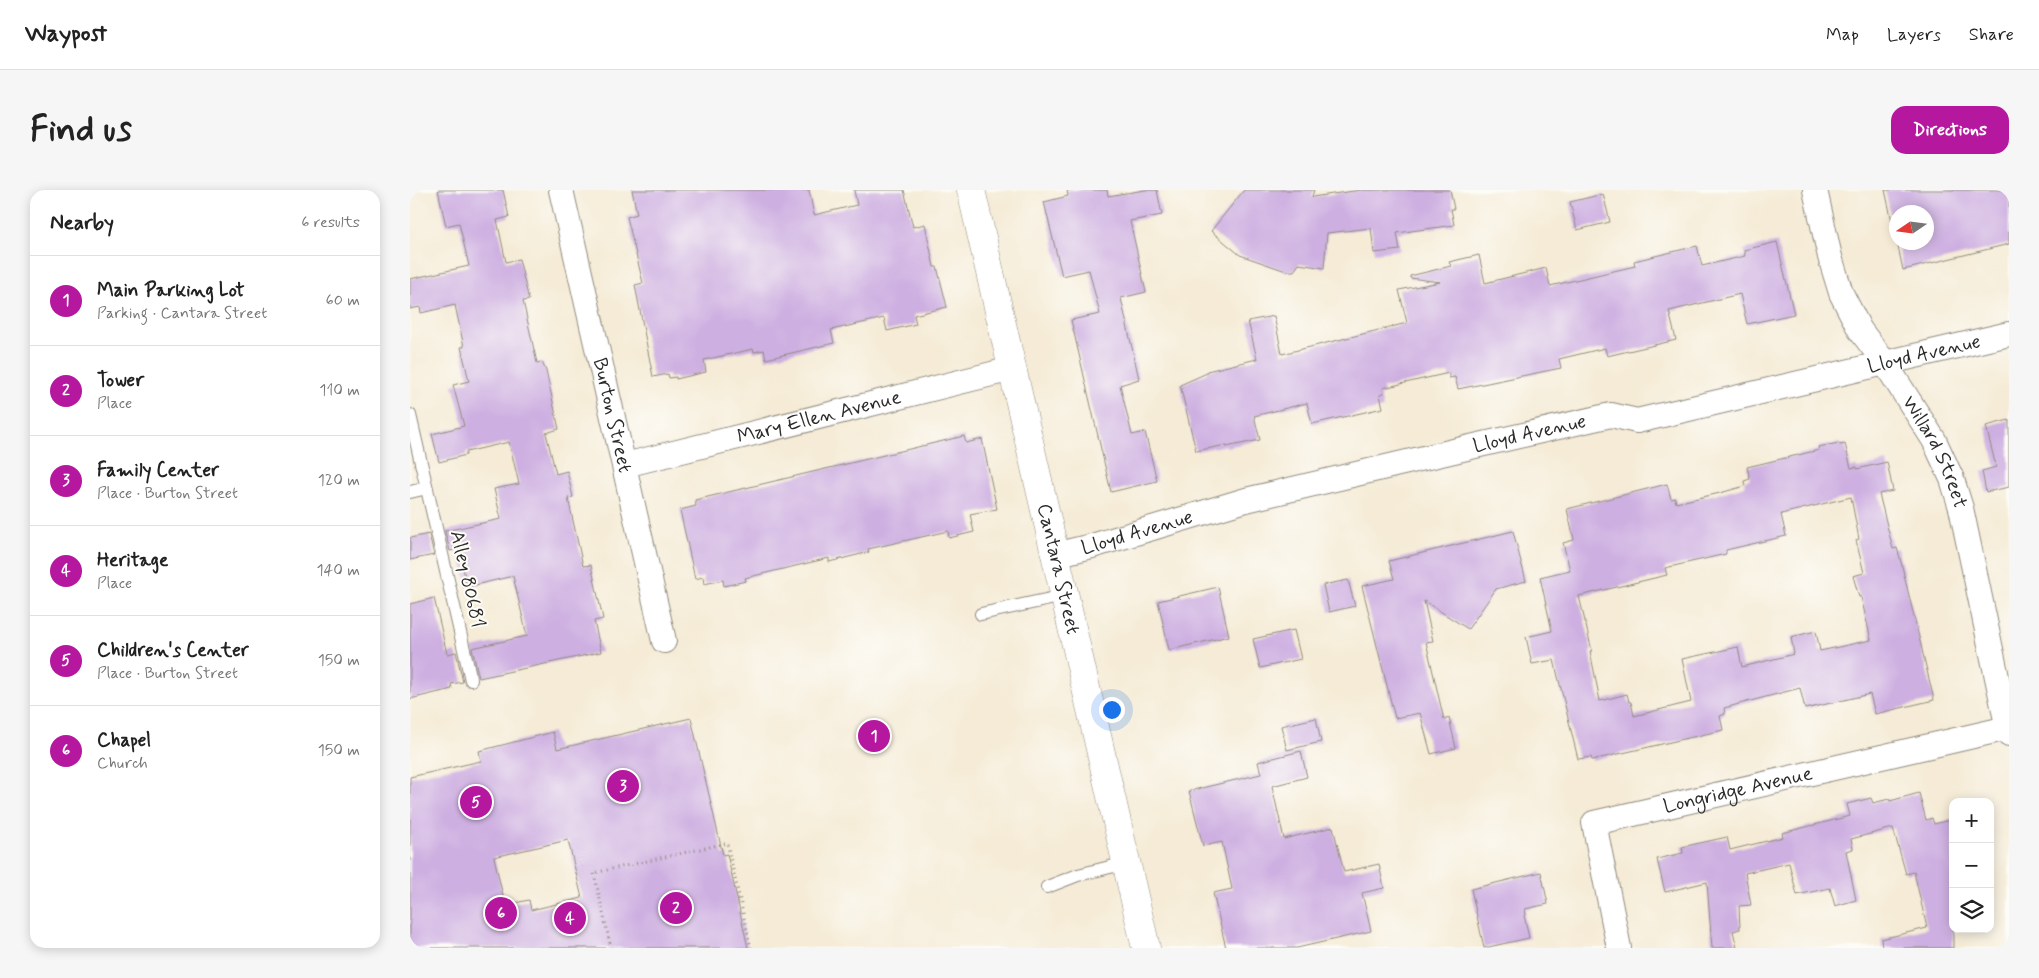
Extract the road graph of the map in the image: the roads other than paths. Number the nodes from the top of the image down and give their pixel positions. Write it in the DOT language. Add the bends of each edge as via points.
graph roads {
  1 [pos="561,190"];
  2 [pos="971,190"];
  3 [pos="1815,190"];
  4 [pos="2009,334"];
  5 [pos="1885,363"];
  6 [pos="1012,369"];
  7 [pos="410,415"];
  8 [pos="625,465"];
  9 [pos="427,488"];
  10 [pos="410,492"];
  11 [pos="1054,556"];
  12 [pos="1064,596"];
  13 [pos="980,614"];
  14 [pos="664,641"];
  15 [pos="471,680"];
  16 [pos="2008,731"];
  17 [pos="1126,863"];
  18 [pos="1047,887"];
  19 [pos="1146,948"];
  20 [pos="1619,948"];
  1 -- 8 [label="street, Burton Street"];
  2 -- 6 [label="street, Cantara Street"];
  3 -- 5 [label="street, Willard Street" via="1840,293 1860,330"];
  4 -- 5 [label="street, Lloyd Avenue"];
  5 -- 11 [label="street, Lloyd Avenue" via="1637,420 1611,415 1475,446 1246,500"];
  5 -- 16 [label="street, Willard Street" via="1934,440 1952,478"];
  6 -- 8 [label="street, Mary Ellen Avenue"];
  6 -- 11 [label="street, Cantara Street"];
  7 -- 9 [label="lane, Alley 80681"];
  8 -- 14 [label="street, Burton Street"];
  9 -- 10 [label="lane"];
  9 -- 15 [label="lane, Alley 80681"];
  11 -- 12 [label="street, Cantara Street"];
  12 -- 13 [label="lane"];
  12 -- 17 [label="street, Cantara Street"];
  16 -- 20 [label="street, Longridge Avenue" via="1594,823"];
  17 -- 18 [label="lane"];
  17 -- 19 [label="street, Cantara Street"];
}
